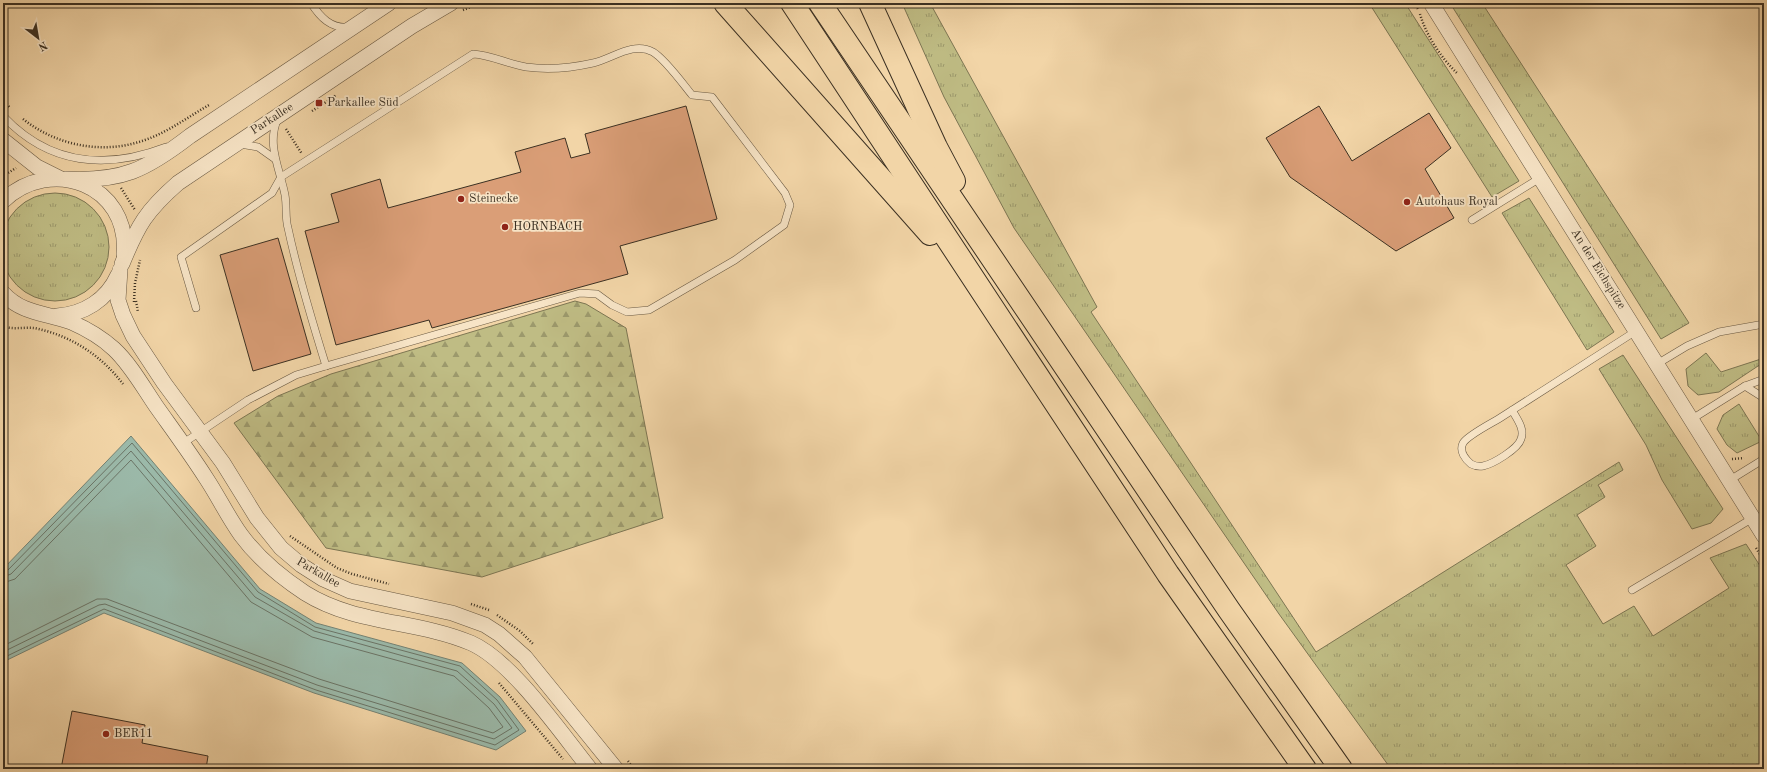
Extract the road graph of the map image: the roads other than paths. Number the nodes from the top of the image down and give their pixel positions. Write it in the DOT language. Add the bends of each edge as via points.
graph roads {
  1 [pos="311,3"];
  2 [pos="389,3"];
  3 [pos="451,3"];
  4 [pos="725,3"];
  5 [pos="792,3"];
  6 [pos="820,3"];
  7 [pos="870,3"];
  8 [pos="1431,3"];
  9 [pos="362,22"];
  10 [pos="281,113"];
  11 [pos="3,116"];
  12 [pos="190,136"];
  13 [pos="3,140"];
  14 [pos="232,146"];
  15 [pos="275,159"];
  16 [pos="280,177"];
  17 [pos="63,178"];
  18 [pos="1540,178"];
  19 [pos="3,201"];
  20 [pos="1472,220"];
  21 [pos="121,267"];
  22 [pos="3,293"];
  23 [pos="196,308"];
  24 [pos="44,316"];
  25 [pos="1764,324"];
  26 [pos="1036,326"];
  27 [pos="1636,331"];
  28 [pos="1657,364"];
  29 [pos="326,366"];
  30 [pos="1764,379"];
  31 [pos="1041,383"];
  32 [pos="1745,386"];
  33 [pos="1764,398"];
  34 [pos="1512,410"];
  35 [pos="1692,419"];
  36 [pos="200,431"];
  37 [pos="182,444"];
  38 [pos="1764,459"];
  39 [pos="1730,480"];
  40 [pos="1753,518"];
  41 [pos="1764,536"];
  42 [pos="1632,590"];
  43 [pos="622,764"];
  44 [pos="590,769"];
  45 [pos="1305,769"];
  46 [pos="1341,769"];
  1 -- 9 [label="lane" via="323,19 341,28"];
  2 -- 9 [label="street, Parkallee"];
  3 -- 10 [label="street, Parkallee"];
  4 -- 31 [label="highway" via="919,220"];
  5 -- 31 [label="highway"];
  6 -- 26 [label="highway"];
  7 -- 26 [label="highway" via="936,147"];
  8 -- 18 [label="street, An der Eichspitze"];
  9 -- 12 [label="street, Parkallee"];
  10 -- 14 [label="street, Parkallee"];
  10 -- 15 [label="lane" via="272,139"];
  11 -- 12 [label="lane" via="20,132 48,149 83,159 117,160 153,152"];
  12 -- 17 [label="street, Parkallee" via="157,160 136,171 98,180"];
  13 -- 17 [label="street, Parkallee" via="37,167"];
  14 -- 15 [label="lane" via="243,144 258,147"];
  14 -- 21 [label="street, Parkallee" via="178,183 156,202 134,234"];
  15 -- 16 [label="lane"];
  16 -- 23 [label="lane" via="272,193 181,257"];
  16 -- 29 [label="lane" via="286,196 287,227"];
  16 -- 29 [label="lane" via="473,54 487,55 525,66 560,69 608,59 626,50 638,48 653,52 692,95 712,96 785,193 790,205 784,225 735,260 649,310 628,312 597,294 580,294"];
  17 -- 19 [label="street, Parkallee" via="35,181 12,192"];
  17 -- 21 [label="street, Parkallee" via="89,187 100,194 116,214 124,239"];
  18 -- 20 [label="lane"];
  18 -- 27 [label="street, An der Eichspitze"];
  21 -- 24 [label="street, Parkallee" via="110,289 94,304 65,316"];
  21 -- 36 [label="street, Parkallee" via="118,292 127,324"];
  22 -- 24 [label="street, Parkallee" via="23,309"];
  24 -- 37 [label="street, Parkallee" via="70,322 88,330 108,344 124,360"];
  25 -- 28 [label="lane" via="1718,332 1687,346"];
  26 -- 46 [label="highway" via="1279,683"];
  27 -- 28 [label="street, An der Eichspitze"];
  27 -- 34 [label="lane"];
  28 -- 35 [label="street, An der Eichspitze"];
  29 -- 36 [label="lane" via="296,375 248,400"];
  30 -- 32 [label="lane"];
  31 -- 45 [label="highway" via="1189,606"];
  32 -- 33 [label="lane"];
  32 -- 35 [label="lane"];
  34 -- 34 [label="lane" via="1463,444 1462,453 1471,464 1488,465 1520,443 1521,428"];
  35 -- 39 [label="street, An der Eichspitze"];
  36 -- 37 [label="lane"];
  36 -- 43 [label="street, Parkallee" via="224,463 269,535 301,565 323,579 350,591 452,613 485,625 525,657"];
  37 -- 44 [label="street, Parkallee" via="241,534 285,579 320,601 344,612 443,634 486,652 523,687"];
  38 -- 39 [label="lane"];
  39 -- 40 [label="street, An der Eichspitze"];
  40 -- 41 [label="street, An der Eichspitze"];
  40 -- 42 [label="lane"];
}
